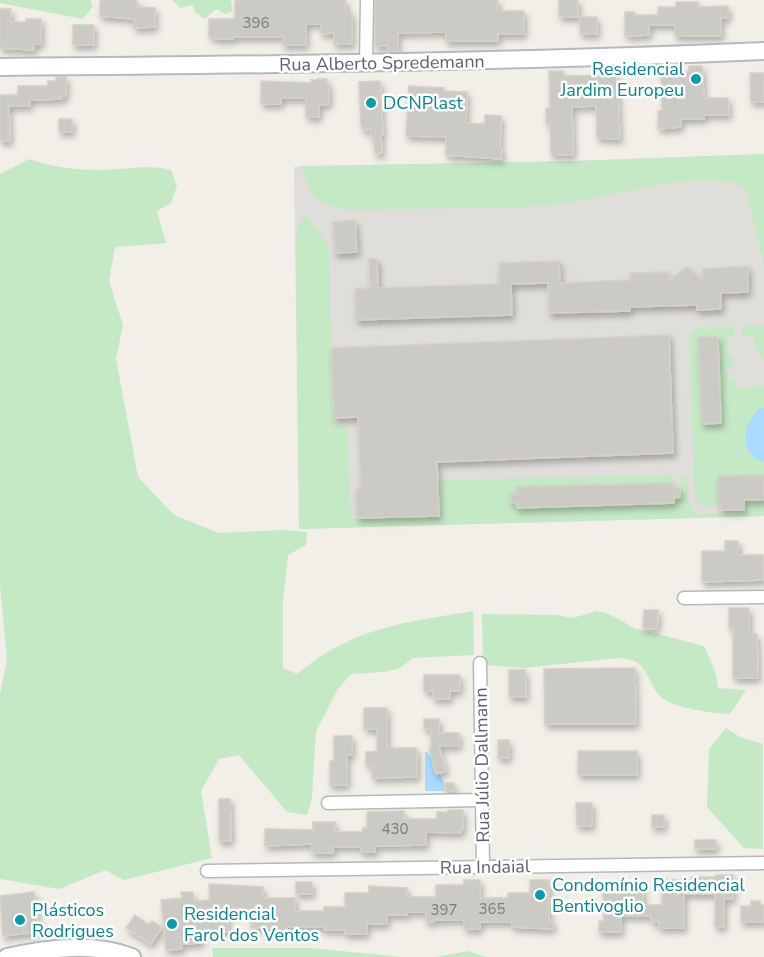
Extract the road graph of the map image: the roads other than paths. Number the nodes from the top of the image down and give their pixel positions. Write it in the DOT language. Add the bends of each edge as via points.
graph roads {
  1 [pos="367,0"];
  2 [pos="764,51"];
  3 [pos="366,64"];
  4 [pos="0,67"];
  5 [pos="764,597"];
  6 [pos="684,598"];
  7 [pos="480,663"];
  8 [pos="482,800"];
  9 [pos="328,803"];
  10 [pos="764,864"];
  11 [pos="483,867"];
  12 [pos="207,872"];
  13 [pos="7,957"];
  14 [pos="132,957"];
  1 -- 3 [label="street"];
  2 -- 3 [label="street, Rua Alberto Spredemann"];
  3 -- 4 [label="street, Rua Alberto Spredemann"];
  5 -- 6 [label="street"];
  7 -- 8 [label="street, Rua Júlio Dallmann"];
  8 -- 9 [label="street"];
  8 -- 11 [label="street, Rua Júlio Dallmann"];
  10 -- 11 [label="street, Rua Indaial"];
  11 -- 12 [label="street, Rua Indaial"];
  13 -- 14 [label="street" via="87,948"];
}
